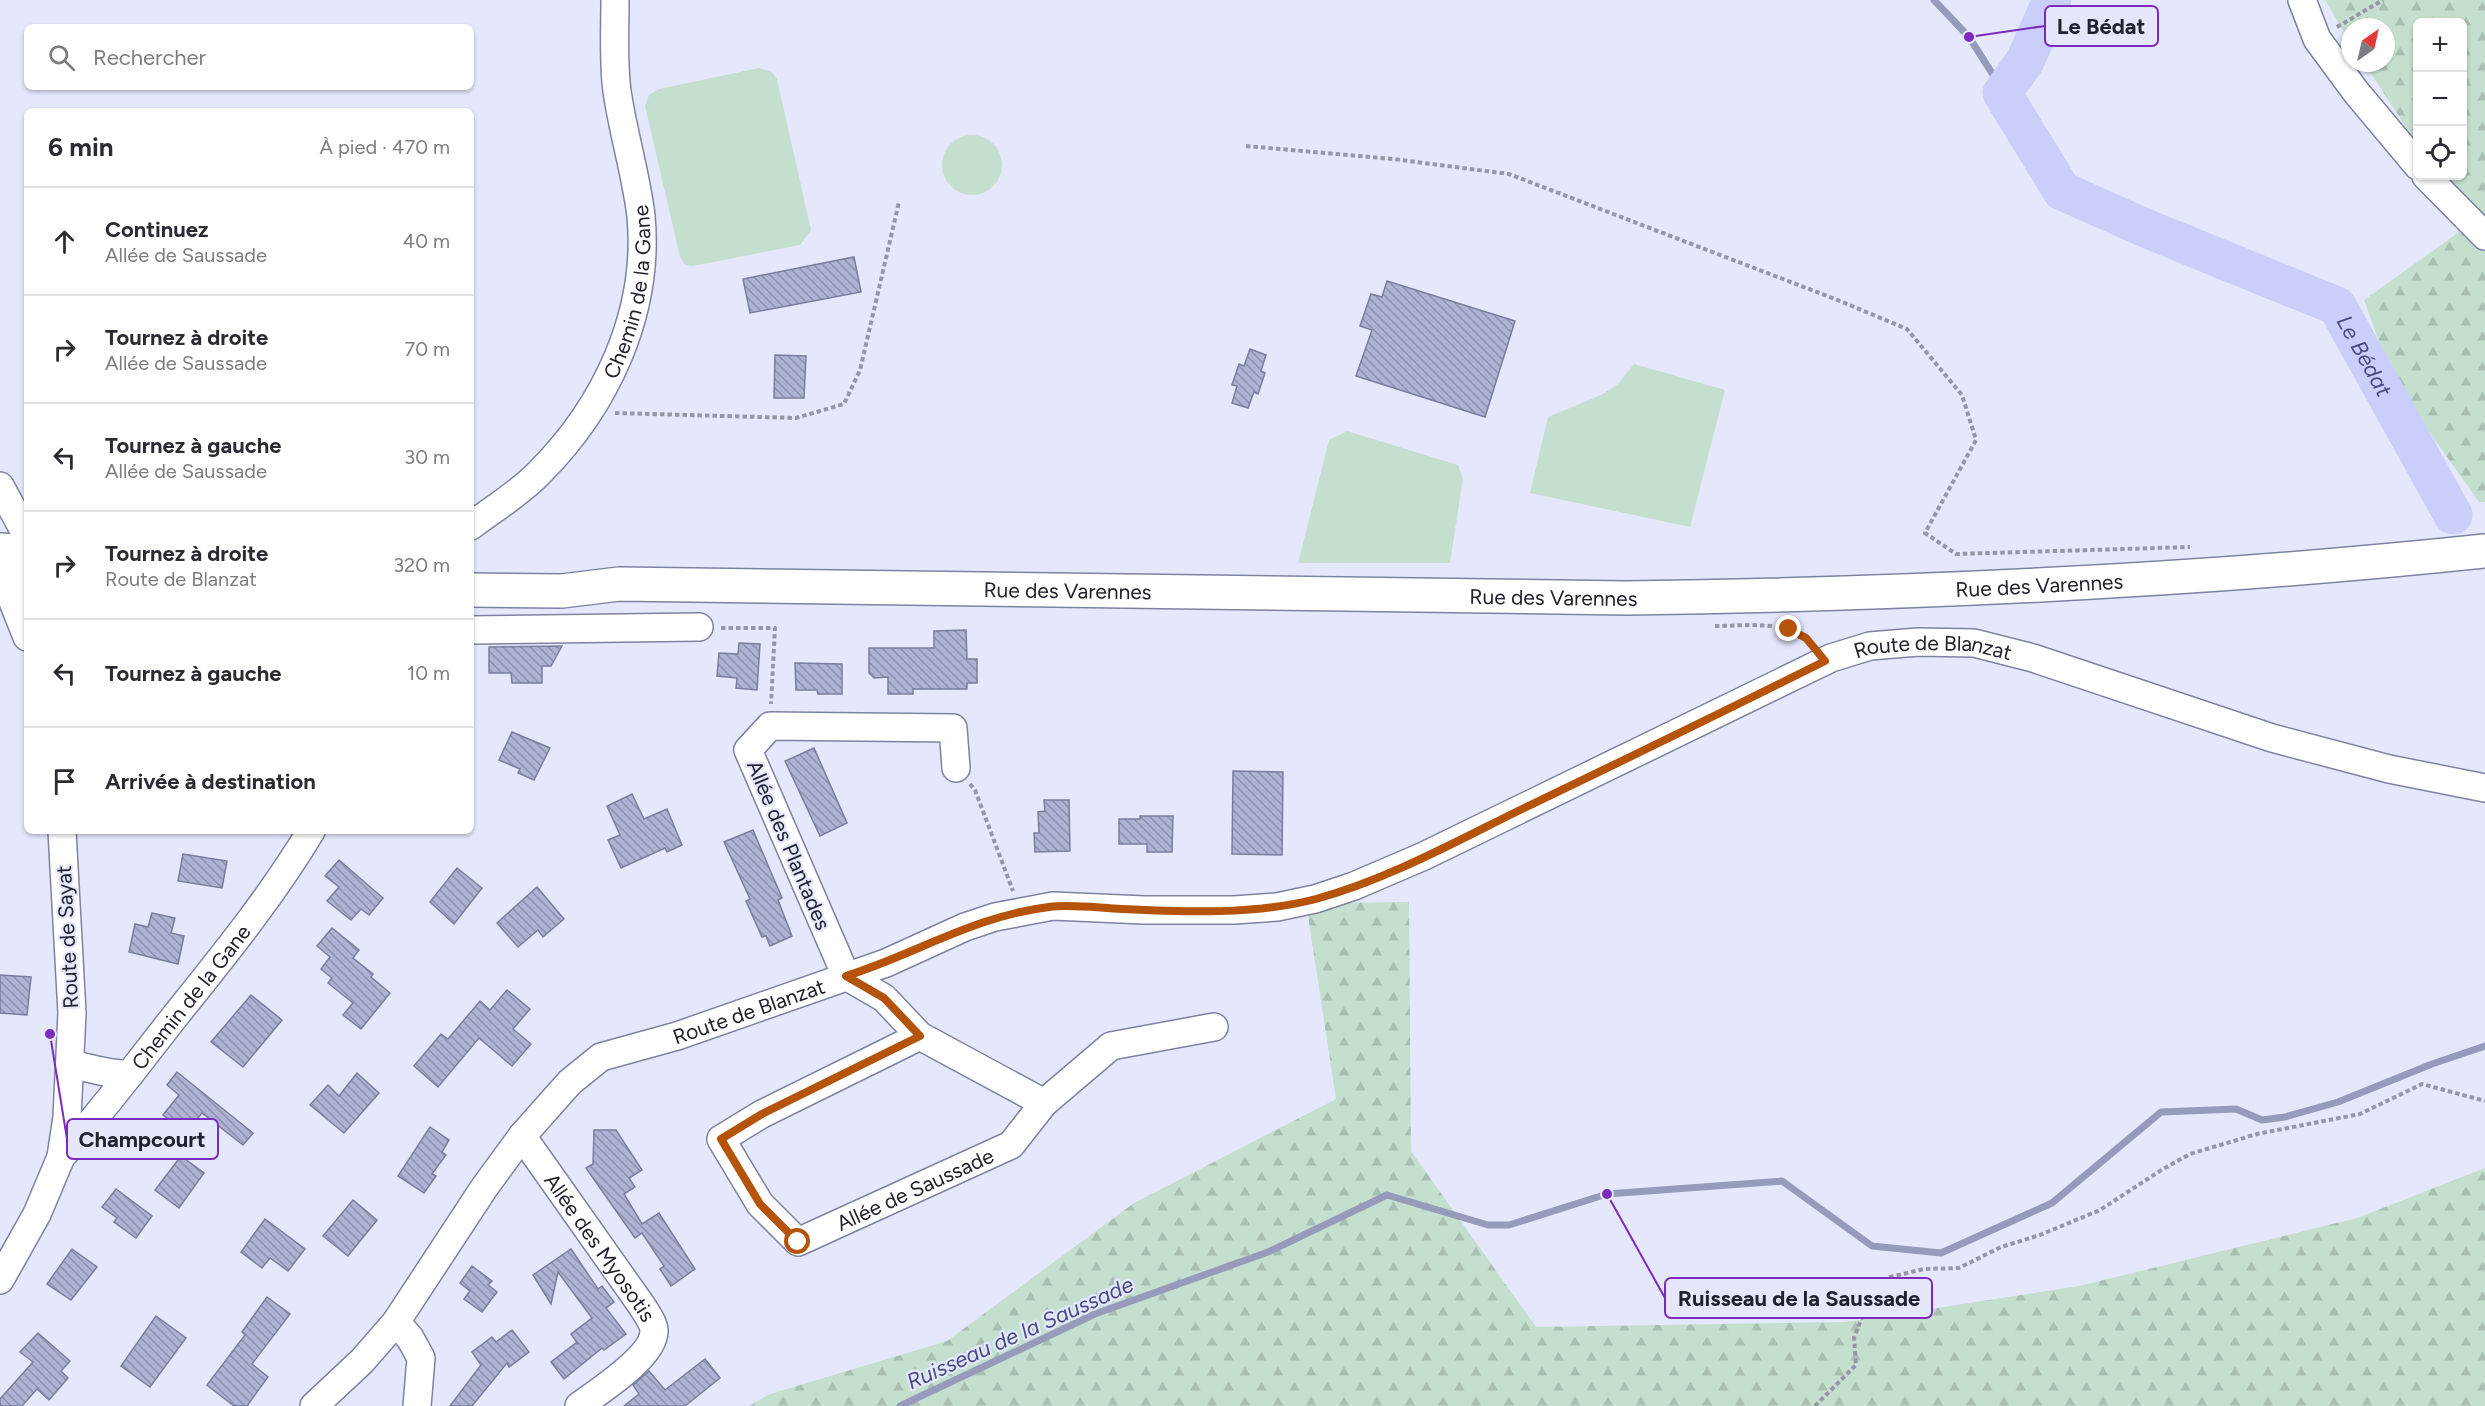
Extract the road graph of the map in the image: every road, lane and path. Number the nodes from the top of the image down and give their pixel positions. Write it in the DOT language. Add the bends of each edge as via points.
graph roads {
  1 [pos="615,0"];
  2 [pos="2302,0"];
  3 [pos="2383,0"];
  4 [pos="2317,39"];
  5 [pos="1246,146"];
  6 [pos="2413,160"];
  7 [pos="2430,180"];
  8 [pos="899,202"];
  9 [pos="2485,236"];
  10 [pos="590,412"];
  11 [pos="0,486"];
  12 [pos="474,524"];
  13 [pos="24,530"];
  14 [pos="2194,546"];
  15 [pos="2485,551"];
  16 [pos="24,555"];
  17 [pos="474,570"];
  18 [pos="6,571"];
  19 [pos="619,584"];
  20 [pos="474,590"];
  21 [pos="1694,597"];
  22 [pos="699,627"];
  23 [pos="24,628"];
  24 [pos="474,630"];
  25 [pos="1825,661"];
  26 [pos="770,726"];
  27 [pos="956,768"];
  28 [pos="2485,788"];
  29 [pos="62,834"];
  30 [pos="309,834"];
  31 [pos="1021,911"];
  32 [pos="846,976"];
  33 [pos="1214,1027"];
  34 [pos="920,1036"];
  35 [pos="70,1064"];
  36 [pos="130,1074"];
  37 [pos="2485,1101"];
  38 [pos="1044,1103"];
  39 [pos="522,1136"];
  40 [pos="61,1157"];
  41 [pos="0,1280"];
  42 [pos="396,1322"];
  43 [pos="314,1406"];
  44 [pos="417,1406"];
  45 [pos="579,1406"];
  46 [pos="1815,1406"];
  1 -- 10 [label="street, Chemin de la Gane" via="617,88 639,204 642,244 633,315 608,382"];
  2 -- 4 [label="street"];
  3 -- 4 [label="path"];
  4 -- 6 [label="street"];
  5 -- 14 [label="path" via="1509,174 1907,329 1962,395 1976,440 1925,533 1956,554"];
  7 -- 9 [label="street"];
  8 -- 10 [label="path" via="860,370 844,404 796,418"];
  10 -- 12 [label="street, Chemin de la Gane" via="538,475"];
  11 -- 13 [label="street"];
  15 -- 21 [label="main road, Rue des Varennes" via="2263,572 1956,591"];
  16 -- 18 [label="main road"];
  17 -- 19 [label="main road, Rue des Varennes" via="560,574"];
  18 -- 23 [label="street"];
  19 -- 20 [label="main road, Rue des Varennes" via="562,591"];
  19 -- 21 [label="main road, Rue des Varennes"];
  21 -- 25 [label="path" via="1701,619 1710,626 1789,629 1806,638"];
  22 -- 24 [label="street"];
  22 -- 26 [label="path" via="775,628"];
  25 -- 28 [label="street, Route de Blanzat" via="1870,646 1974,643 2033,658 2272,738 2389,769"];
  25 -- 31 [label="street, Route de Blanzat" via="1424,856 1315,899 1234,910 1053,906"];
  26 -- 27 [label="street, Allée des Plantades" via="953,728"];
  26 -- 32 [label="street, Allée des Plantades" via="748,750"];
  27 -- 31 [label="path" via="975,790"];
  29 -- 35 [label="street, Route de Sayat" via="70,958"];
  30 -- 36 [label="street, Chemin de la Gane" via="249,923"];
  31 -- 32 [label="street, Route de Blanzat" via="965,927 886,963"];
  32 -- 34 [label="street" via="884,998"];
  32 -- 39 [label="street, Route de Blanzat" via="677,1036 601,1057 570,1082"];
  33 -- 38 [label="street" via="1111,1046"];
  34 -- 38 [label="street"];
  34 -- 38 [label="street, Allée de Saussade" via="762,1114 721,1139 760,1204 798,1242 1011,1145"];
  35 -- 36 [label="street" via="111,1075"];
  35 -- 40 [label="street, Route de Sayat"];
  36 -- 40 [label="street, Chemin de la Gane"];
  37 -- 46 [label="path" via="2422,1084 2360,1114 2219,1143 2163,1169 2100,1210 2050,1231 2001,1247 1959,1268 1924,1269 1890,1278 1878,1284 1869,1299 1854,1338 1856,1365"];
  39 -- 42 [label="street, Route de Blanzat"];
  39 -- 45 [label="street, Allée des Myosotis" via="642,1306 654,1329 652,1343 643,1356"];
  40 -- 41 [label="street, Route de Sayat" via="37,1214"];
  42 -- 43 [label="street, Route de Blanzat"];
  42 -- 44 [label="street" via="421,1358"];
}
